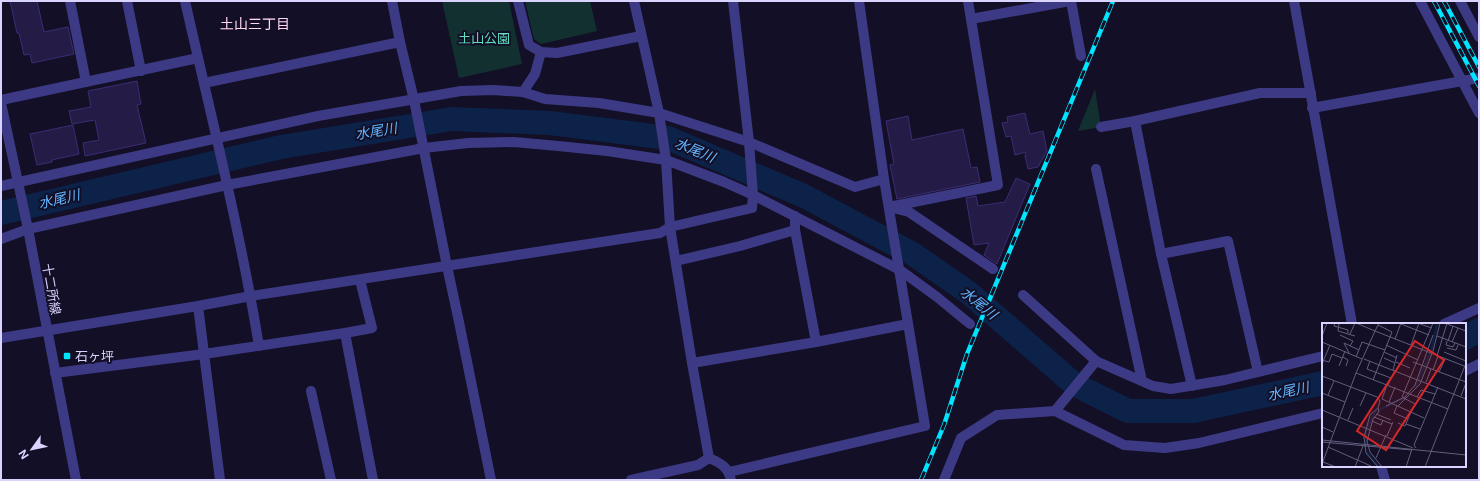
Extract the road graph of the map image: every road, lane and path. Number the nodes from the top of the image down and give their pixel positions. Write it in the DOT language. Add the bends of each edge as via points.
graph roads {
  1 [pos="70,1"];
  2 [pos="128,1"];
  3 [pos="185,1"];
  4 [pos="392,1"];
  5 [pos="518,1"];
  6 [pos="634,1"];
  7 [pos="733,1"];
  8 [pos="859,1"];
  9 [pos="968,1"];
  10 [pos="1071,1"];
  11 [pos="1294,1"];
  12 [pos="1420,1"];
  13 [pos="1460,1"];
  14 [pos="971,19"];
  15 [pos="641,36"];
  16 [pos="1479,37"];
  17 [pos="400,42"];
  18 [pos="541,52"];
  19 [pos="1081,56"];
  20 [pos="198,58"];
  21 [pos="141,70"];
  22 [pos="1479,78"];
  23 [pos="86,82"];
  24 [pos="1463,82"];
  25 [pos="204,83"];
  26 [pos="523,92"];
  27 [pos="1311,93"];
  28 [pos="414,100"];
  29 [pos="1,106"];
  30 [pos="1312,108"];
  31 [pos="659,113"];
  32 [pos="1479,113"];
  33 [pos="1135,121"];
  34 [pos="1101,127"];
  35 [pos="218,138"];
  36 [pos="749,142"];
  37 [pos="424,148"];
  38 [pos="666,160"];
  39 [pos="1096,169"];
  40 [pos="884,180"];
  41 [pos="17,182"];
  42 [pos="227,185"];
  43 [pos="1,186"];
  44 [pos="754,195"];
  45 [pos="889,207"];
  46 [pos="795,216"];
  47 [pos="670,227"];
  48 [pos="28,229"];
  49 [pos="795,230"];
  50 [pos="1,239"];
  51 [pos="1161,254"];
  52 [pos="676,261"];
  53 [pos="447,266"];
  54 [pos="994,269"];
  55 [pos="900,270"];
  56 [pos="360,280"];
  57 [pos="1023,295"];
  58 [pos="251,296"];
  59 [pos="198,306"];
  60 [pos="1479,308"];
  61 [pos="1352,323"];
  62 [pos="1446,323"];
  63 [pos="908,324"];
  64 [pos="970,324"];
  65 [pos="46,331"];
  66 [pos="345,333"];
  67 [pos="1,338"];
  68 [pos="816,342"];
  69 [pos="259,346"];
  70 [pos="204,354"];
  71 [pos="1322,356"];
  72 [pos="1096,361"];
  73 [pos="692,363"];
  74 [pos="1479,364"];
  75 [pos="1466,370"];
  76 [pos="1258,372"];
  77 [pos="55,373"];
  78 [pos="1142,381"];
  79 [pos="1192,386"];
  80 [pos="311,390"];
  81 [pos="1055,411"];
  82 [pos="1322,413"];
  83 [pos="709,458"];
  84 [pos="1381,467"];
  85 [pos="730,476"];
  86 [pos="76,480"];
  87 [pos="220,480"];
  88 [pos="331,480"];
  89 [pos="373,480"];
  90 [pos="491,480"];
  91 [pos="631,480"];
  92 [pos="944,480"];
  93 [pos="1385,480"];
  1 -- 23 [label="street"];
  2 -- 21 [label="street"];
  3 -- 20 [label="street"];
  4 -- 17 [label="street"];
  5 -- 18 [label="street" via="529,45"];
  6 -- 15 [label="street"];
  7 -- 36 [label="street"];
  8 -- 40 [label="street"];
  9 -- 14 [label="street"];
  10 -- 14 [label="street"];
  10 -- 19 [label="street"];
  11 -- 27 [label="street"];
  12 -- 24 [label="street"];
  13 -- 16 [label="street"];
  14 -- 45 [label="street" via="998,185"];
  15 -- 18 [label="street" via="557,53"];
  15 -- 31 [label="street"];
  17 -- 25 [label="street"];
  17 -- 28 [label="street"];
  18 -- 26 [label="street" via="535,74"];
  20 -- 21 [label="street"];
  20 -- 25 [label="street"];
  21 -- 23 [label="street"];
  22 -- 24 [label="street"];
  23 -- 29 [label="street"];
  24 -- 30 [label="street"];
  24 -- 32 [label="street"];
  25 -- 35 [label="street"];
  26 -- 28 [label="street" via="461,91"];
  26 -- 31 [label="street" via="545,99 600,103"];
  27 -- 30 [label="street"];
  27 -- 33 [label="street" via="1260,94"];
  28 -- 35 [label="street" via="318,116"];
  28 -- 37 [label="street"];
  29 -- 41 [label="street, 十二所線"];
  30 -- 61 [label="street"];
  31 -- 36 [label="street"];
  31 -- 38 [label="street"];
  33 -- 34 [label="street"];
  33 -- 51 [label="street"];
  35 -- 41 [label="street"];
  35 -- 42 [label="street"];
  36 -- 40 [label="street" via="855,187"];
  36 -- 44 [label="street"];
  37 -- 38 [label="street" via="468,143 514,142"];
  37 -- 42 [label="street"];
  37 -- 53 [label="street"];
  38 -- 44 [label="street"];
  38 -- 47 [label="street"];
  39 -- 78 [label="street"];
  40 -- 45 [label="street"];
  41 -- 43 [label="street"];
  41 -- 48 [label="street, 十二所線"];
  42 -- 48 [label="street"];
  42 -- 58 [label="street"];
  44 -- 46 [label="street"];
  44 -- 47 [label="street" via="752,208"];
  45 -- 54 [label="street" via="909,212"];
  45 -- 55 [label="street"];
  46 -- 49 [label="street"];
  46 -- 55 [label="street"];
  47 -- 52 [label="street"];
  47 -- 53 [label="street" via="660,233"];
  48 -- 50 [label="street"];
  48 -- 65 [label="street, 十二所線"];
  49 -- 52 [label="street"];
  49 -- 68 [label="street"];
  51 -- 76 [label="street" via="1228,241"];
  51 -- 79 [label="street"];
  52 -- 73 [label="street"];
  53 -- 56 [label="street"];
  53 -- 90 [label="street"];
  55 -- 63 [label="street"];
  55 -- 64 [label="street"];
  56 -- 58 [label="street"];
  56 -- 66 [label="street" via="372,328"];
  57 -- 72 [label="street"];
  58 -- 59 [label="street"];
  58 -- 69 [label="street"];
  59 -- 65 [label="street"];
  59 -- 70 [label="street"];
  60 -- 62 [label="street"];
  63 -- 68 [label="street"];
  63 -- 85 [label="street" via="925,426"];
  65 -- 67 [label="street"];
  65 -- 77 [label="street, 十二所線"];
  66 -- 69 [label="street"];
  66 -- 89 [label="street"];
  68 -- 73 [label="street"];
  69 -- 70 [label="street"];
  70 -- 77 [label="street"];
  70 -- 87 [label="street"];
  71 -- 76 [label="street"];
  72 -- 78 [label="street"];
  72 -- 81 [label="street"];
  73 -- 83 [label="street"];
  74 -- 75 [label="street"];
  76 -- 79 [label="street"];
  77 -- 86 [label="street, 十二所線"];
  78 -- 79 [label="street" via="1170,389"];
  80 -- 88 [label="street"];
  81 -- 82 [label="street" via="1124,444 1165,448 1199,443"];
  81 -- 92 [label="street" via="997,415 961,438"];
  83 -- 85 [label="street" via="722,464"];
  83 -- 91 [label="street" via="698,465"];
  84 -- 93 [label="street"];
}
